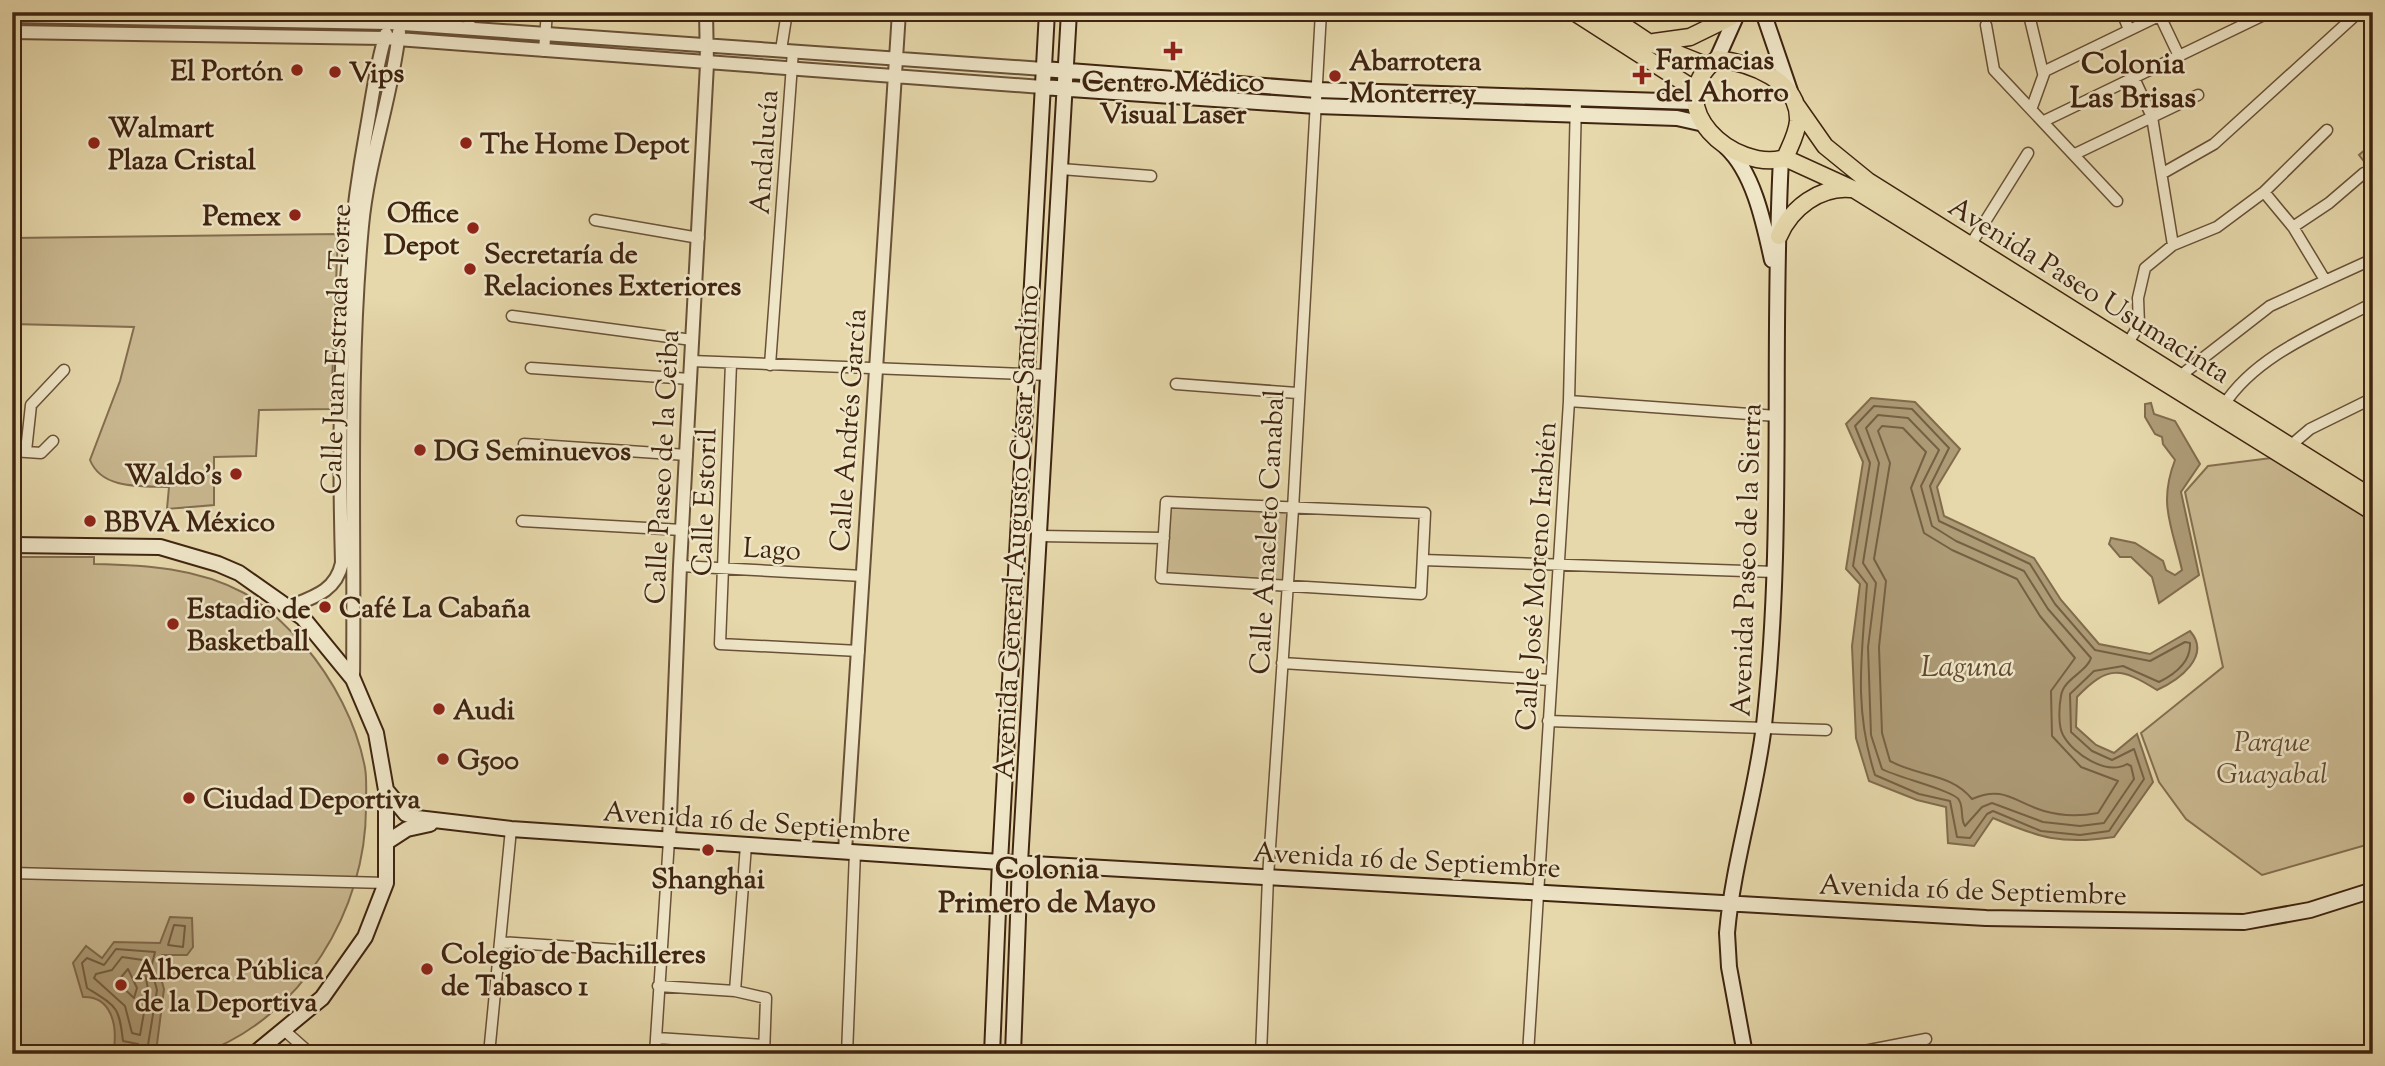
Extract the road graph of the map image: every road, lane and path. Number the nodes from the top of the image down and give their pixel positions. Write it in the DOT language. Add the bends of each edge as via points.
graph roads {
  1 [pos="470,12"];
  2 [pos="547,12"];
  3 [pos="706,12"];
  4 [pos="787,12"];
  5 [pos="899,12"];
  6 [pos="1047,12"];
  7 [pos="1069,12"];
  8 [pos="1321,12"];
  9 [pos="1574,12"];
  10 [pos="1603,12"];
  11 [pos="1737,12"];
  12 [pos="1763,12"];
  13 [pos="2040,12"];
  14 [pos="2122,12"];
  15 [pos="2270,12"];
  16 [pos="2359,12"];
  17 [pos="2163,14"];
  18 [pos="13,16"];
  19 [pos="375,18"];
  20 [pos="286,21"];
  21 [pos="394,24"];
  22 [pos="1986,25"];
  23 [pos="469,29"];
  24 [pos="2129,30"];
  25 [pos="12,32"];
  26 [pos="546,33"];
  27 [pos="286,37"];
  28 [pos="391,39"];
  29 [pos="1645,40"];
  30 [pos="707,44"];
  31 [pos="787,50"];
  32 [pos="544,51"];
  33 [pos="2179,56"];
  34 [pos="895,58"];
  35 [pos="1713,63"];
  36 [pos="707,64"];
  37 [pos="792,69"];
  38 [pos="1043,69"];
  39 [pos="1066,71"];
  40 [pos="2043,73"];
  41 [pos="894,77"];
  42 [pos="2134,78"];
  43 [pos="1042,87"];
  44 [pos="1065,89"];
  45 [pos="1317,90"];
  46 [pos="1693,95"];
  47 [pos="2198,95"];
  48 [pos="1794,99"];
  49 [pos="1576,100"];
  50 [pos="1316,106"];
  51 [pos="2032,107"];
  52 [pos="1576,116"];
  53 [pos="2152,117"];
  54 [pos="2045,121"];
  55 [pos="1704,124"];
  56 [pos="2328,130"];
  57 [pos="1725,146"];
  58 [pos="2028,153"];
  59 [pos="2075,154"];
  60 [pos="1783,158"];
  61 [pos="1060,169"];
  62 [pos="2163,173"];
  63 [pos="2364,173"];
  64 [pos="1151,176"];
  65 [pos="1855,190"];
  66 [pos="2264,192"];
  67 [pos="2116,201"];
  68 [pos="594,220"];
  69 [pos="2293,227"];
  70 [pos="1779,236"];
  71 [pos="699,238"];
  72 [pos="1971,244"];
  73 [pos="2174,245"];
  74 [pos="2373,259"];
  75 [pos="1776,274"];
  76 [pos="2325,280"];
  77 [pos="2373,303"];
  78 [pos="512,316"];
  79 [pos="692,340"];
  80 [pos="2128,343"];
  81 [pos="691,360"];
  82 [pos="731,363"];
  83 [pos="770,365"];
  84 [pos="531,368"];
  85 [pos="875,369"];
  86 [pos="64,370"];
  87 [pos="1028,374"];
  88 [pos="1049,375"];
  89 [pos="2180,376"];
  90 [pos="690,379"];
  91 [pos="1176,384"];
  92 [pos="1297,393"];
  93 [pos="2373,398"];
  94 [pos="1569,401"];
  95 [pos="2224,405"];
  96 [pos="1777,416"];
  97 [pos="52,441"];
  98 [pos="524,444"];
  99 [pos="2290,446"];
  100 [pos="12,451"];
  101 [pos="26,451"];
  102 [pos="687,455"];
  103 [pos="346,477"];
  104 [pos="2373,498"];
  105 [pos="1293,509"];
  106 [pos="2373,512"];
  107 [pos="522,521"];
  108 [pos="682,530"];
  109 [pos="1040,536"];
  110 [pos="1164,538"];
  111 [pos="12,545"];
  112 [pos="1423,560"];
  113 [pos="1558,565"];
  114 [pos="680,566"];
  115 [pos="723,568"];
  116 [pos="1774,572"];
  117 [pos="863,576"];
  118 [pos="1287,584"];
  119 [pos="289,607"];
  120 [pos="859,651"];
  121 [pos="1282,663"];
  122 [pos="353,679"];
  123 [pos="1550,680"];
  124 [pos="1548,721"];
  125 [pos="1764,726"];
  126 [pos="1826,730"];
  127 [pos="386,790"];
  128 [pos="435,822"];
  129 [pos="511,829"];
  130 [pos="669,840"];
  131 [pos="387,842"];
  132 [pos="746,845"];
  133 [pos="850,852"];
  134 [pos="1000,862"];
  135 [pos="1020,863"];
  136 [pos="12,873"];
  137 [pos="1268,877"];
  138 [pos="386,883"];
  139 [pos="2373,890"];
  140 [pos="1540,891"];
  141 [pos="1731,902"];
  142 [pos="500,942"];
  143 [pos="662,954"];
  144 [pos="658,986"];
  145 [pos="735,991"];
  146 [pos="285,1031"];
  147 [pos="657,1038"];
  148 [pos="1926,1039"];
  149 [pos="764,1049"];
  150 [pos="1899,1049"];
  151 [pos="254,1054"];
  152 [pos="311,1054"];
  153 [pos="489,1054"];
  154 [pos="655,1054"];
  155 [pos="847,1054"];
  156 [pos="992,1054"];
  157 [pos="1013,1054"];
  158 [pos="1262,1054"];
  159 [pos="1528,1054"];
  160 [pos="1745,1054"];
  161 [pos="1849,1054"];
  1 -- 23 [label="street"];
  2 -- 26 [label="street"];
  3 -- 30 [label="street, Calle Paseo de la Ceiba"];
  4 -- 31 [label="street, Andalucía"];
  5 -- 34 [label="street, Calle Andrés García"];
  6 -- 38 [label="main road, Avenida General Augusto César Sandino"];
  7 -- 39 [label="main road, Avenida General Augusto César Sandino"];
  8 -- 45 [label="street, Calle Anacleto Canabal"];
  9 -- 46 [label="main road"];
  10 -- 29 [label="main road"];
  11 -- 29 [label="main road" via="1690,37 1657,43"];
  11 -- 35 [label="main road"];
  12 -- 48 [label="main road"];
  13 -- 40 [label="street" via="2029,15"];
  14 -- 24 [label="street"];
  15 -- 33 [label="street"];
  16 -- 62 [label="street" via="2214,144"];
  17 -- 24 [label="street"];
  17 -- 33 [label="street"];
  18 -- 20 [label="street"];
  18 -- 25 [label="street"];
  19 -- 20 [label="street"];
  19 -- 21 [label="street"];
  20 -- 27 [label="street"];
  21 -- 23 [label="street"];
  21 -- 28 [label="street, Calle Juan Estrada Torre"];
  22 -- 51 [label="street" via="1993,68"];
  23 -- 26 [label="street"];
  24 -- 40 [label="street"];
  25 -- 27 [label="street"];
  26 -- 30 [label="street"];
  26 -- 32 [label="street"];
  27 -- 28 [label="street"];
  28 -- 32 [label="street"];
  28 -- 103 [label="street, Calle Juan Estrada Torre" via="351,225"];
  29 -- 35 [label="main road"];
  30 -- 31 [label="street"];
  30 -- 36 [label="street, Calle Paseo de la Ceiba"];
  31 -- 34 [label="street"];
  31 -- 37 [label="street, Andalucía"];
  32 -- 36 [label="street"];
  33 -- 42 [label="street"];
  34 -- 38 [label="street"];
  34 -- 41 [label="street, Calle Andrés García"];
  35 -- 46 [label="main road"];
  35 -- 48 [label="main road" via="1750,66 1770,76"];
  36 -- 37 [label="street"];
  36 -- 71 [label="street, Calle Paseo de la Ceiba"];
  37 -- 41 [label="street"];
  37 -- 83 [label="street, Andalucía"];
  38 -- 39 [label="main road"];
  38 -- 43 [label="main road, Avenida General Augusto César Sandino"];
  39 -- 44 [label="main road, Avenida General Augusto César Sandino"];
  39 -- 45 [label="main road"];
  40 -- 51 [label="street"];
  41 -- 43 [label="street"];
  41 -- 85 [label="street, Calle Andrés García"];
  42 -- 53 [label="street"];
  42 -- 54 [label="street"];
  43 -- 44 [label="main road"];
  43 -- 87 [label="main road, Avenida General Augusto César Sandino"];
  44 -- 50 [label="main road"];
  44 -- 61 [label="main road, Avenida General Augusto César Sandino"];
  45 -- 49 [label="main road"];
  45 -- 50 [label="street, Calle Anacleto Canabal"];
  46 -- 49 [label="main road"];
  46 -- 55 [label="main road"];
  47 -- 53 [label="street"];
  48 -- 60 [label="main road" via="1796,132"];
  48 -- 72 [label="main road, Avenida Paseo Usumacinta" via="1817,136 1844,164"];
  49 -- 52 [label="street, Calle José Moreno Irabién"];
  50 -- 52 [label="main road"];
  50 -- 92 [label="street, Calle Anacleto Canabal"];
  51 -- 54 [label="street"];
  52 -- 55 [label="main road" via="1677,118"];
  52 -- 94 [label="street, Calle José Moreno Irabién"];
  53 -- 59 [label="street"];
  53 -- 62 [label="street"];
  54 -- 59 [label="street"];
  55 -- 57 [label="main road"];
  56 -- 66 [label="street"];
  57 -- 60 [label="main road" via="1754,156"];
  57 -- 75 [label="main road, Avenida Paseo de la Sierra" via="1754,198"];
  58 -- 72 [label="street"];
  59 -- 67 [label="street"];
  60 -- 65 [label="main road, Avenida Paseo Usumacinta"];
  60 -- 70 [label="main road, Avenida Paseo de la Sierra"];
  61 -- 64 [label="street"];
  61 -- 88 [label="main road, Avenida General Augusto César Sandino"];
  62 -- 73 [label="street"];
  63 -- 69 [label="street"];
  65 -- 70 [label="main road" via="1839,189 1815,197 1792,214"];
  65 -- 106 [label="main road, Avenida Paseo Usumacinta"];
  66 -- 69 [label="street"];
  66 -- 73 [label="street" via="2217,227"];
  68 -- 71 [label="street"];
  69 -- 76 [label="street"];
  70 -- 75 [label="main road, Avenida Paseo de la Sierra"];
  71 -- 79 [label="street, Calle Paseo de la Ceiba"];
  72 -- 80 [label="main road, Avenida Paseo Usumacinta"];
  73 -- 80 [label="street" via="2145,268 2138,325"];
  74 -- 76 [label="street"];
  75 -- 96 [label="main road, Avenida Paseo de la Sierra"];
  76 -- 89 [label="street" via="2263,311"];
  77 -- 95 [label="street" via="2277,356 2245,380"];
  78 -- 79 [label="street"];
  79 -- 81 [label="street, Calle Paseo de la Ceiba"];
  80 -- 89 [label="main road, Avenida Paseo Usumacinta"];
  81 -- 82 [label="street"];
  81 -- 90 [label="street, Calle Paseo de la Ceiba"];
  82 -- 83 [label="street"];
  82 -- 115 [label="street, Calle Estoril"];
  83 -- 85 [label="street"];
  84 -- 90 [label="street"];
  85 -- 87 [label="street"];
  85 -- 117 [label="street, Calle Andrés García"];
  86 -- 101 [label="street" via="31,405"];
  87 -- 88 [label="street"];
  87 -- 134 [label="main road, Avenida General Augusto César Sandino"];
  88 -- 109 [label="main road, Avenida General Augusto César Sandino"];
  89 -- 95 [label="main road, Avenida Paseo Usumacinta"];
  90 -- 102 [label="street, Calle Paseo de la Ceiba"];
  91 -- 92 [label="street"];
  92 -- 105 [label="street, Calle Anacleto Canabal"];
  93 -- 99 [label="street" via="2310,429"];
  94 -- 96 [label="street"];
  94 -- 113 [label="street, Calle José Moreno Irabién"];
  95 -- 99 [label="main road, Avenida Paseo Usumacinta"];
  96 -- 116 [label="main road, Avenida Paseo de la Sierra"];
  97 -- 101 [label="street" via="41,453"];
  98 -- 102 [label="street"];
  99 -- 104 [label="main road, Avenida Paseo Usumacinta"];
  100 -- 101 [label="street"];
  102 -- 108 [label="street, Calle Paseo de la Ceiba"];
  103 -- 119 [label="street, Calle Juan Estrada Torre" via="339,578 317,595"];
  103 -- 122 [label="street, Calle Juan Estrada Torre"];
  105 -- 110 [label="street" via="1167,502"];
  105 -- 112 [label="street" via="1425,513"];
  105 -- 118 [label="street, Calle Anacleto Canabal"];
  107 -- 108 [label="street"];
  108 -- 114 [label="street, Calle Paseo de la Ceiba"];
  109 -- 110 [label="street"];
  109 -- 135 [label="main road, Avenida General Augusto César Sandino"];
  110 -- 118 [label="street" via="1161,578"];
  111 -- 119 [label="main road" via="160,547 239,573"];
  112 -- 113 [label="street"];
  112 -- 118 [label="street" via="1422,594"];
  113 -- 116 [label="street"];
  113 -- 123 [label="street, Calle José Moreno Irabién"];
  114 -- 115 [label="street, Lago"];
  114 -- 130 [label="street, Calle Paseo de la Ceiba"];
  115 -- 117 [label="street, Lago"];
  115 -- 120 [label="street, Calle Estoril" via="720,644"];
  116 -- 125 [label="main road, Avenida Paseo de la Sierra"];
  117 -- 120 [label="street, Calle Andrés García"];
  118 -- 121 [label="street, Calle Anacleto Canabal"];
  119 -- 122 [label="main road"];
  120 -- 133 [label="street, Calle Andrés García"];
  121 -- 123 [label="street"];
  121 -- 137 [label="street, Calle Anacleto Canabal"];
  122 -- 127 [label="main road" via="376,733"];
  123 -- 124 [label="street, Calle José Moreno Irabién"];
  124 -- 125 [label="street"];
  124 -- 140 [label="street, Calle José Moreno Irabién"];
  125 -- 126 [label="street"];
  125 -- 141 [label="main road, Avenida Paseo de la Sierra"];
  127 -- 128 [label="main road, Avenida 16 de Septiembre" via="405,814"];
  127 -- 131 [label="main road"];
  128 -- 129 [label="main road, Avenida 16 de Septiembre"];
  128 -- 131 [label="main road, Avenida 16 de Septiembre" via="407,829"];
  129 -- 130 [label="main road, Avenida 16 de Septiembre"];
  129 -- 142 [label="street"];
  130 -- 132 [label="main road, Avenida 16 de Septiembre"];
  130 -- 143 [label="street"];
  131 -- 138 [label="main road"];
  132 -- 133 [label="main road, Avenida 16 de Septiembre"];
  132 -- 145 [label="street"];
  133 -- 134 [label="main road, Avenida 16 de Septiembre"];
  133 -- 155 [label="street, Calle Andrés García"];
  134 -- 135 [label="main road, Avenida 16 de Septiembre"];
  134 -- 156 [label="main road, Avenida General Augusto César Sandino"];
  135 -- 137 [label="main road, Avenida 16 de Septiembre"];
  135 -- 157 [label="main road, Avenida General Augusto César Sandino"];
  136 -- 138 [label="street"];
  137 -- 140 [label="main road, Avenida 16 de Septiembre"];
  137 -- 158 [label="street, Calle Anacleto Canabal"];
  138 -- 146 [label="main road" via="365,937 322,998"];
  139 -- 141 [label="main road, Avenida 16 de Septiembre" via="2310,910 2245,922 1986,918"];
  140 -- 141 [label="main road, Avenida 16 de Septiembre"];
  140 -- 159 [label="street, Calle José Moreno Irabién"];
  141 -- 160 [label="main road, Avenida Paseo de la Sierra" via="1728,955"];
  142 -- 143 [label="street"];
  142 -- 153 [label="street"];
  143 -- 144 [label="street"];
  144 -- 145 [label="street"];
  144 -- 147 [label="street"];
  145 -- 149 [label="street" via="766,998"];
  146 -- 151 [label="main road"];
  146 -- 152 [label="street"];
  147 -- 149 [label="street"];
  147 -- 154 [label="street"];
  148 -- 150 [label="street"];
  150 -- 161 [label="street"];
}
